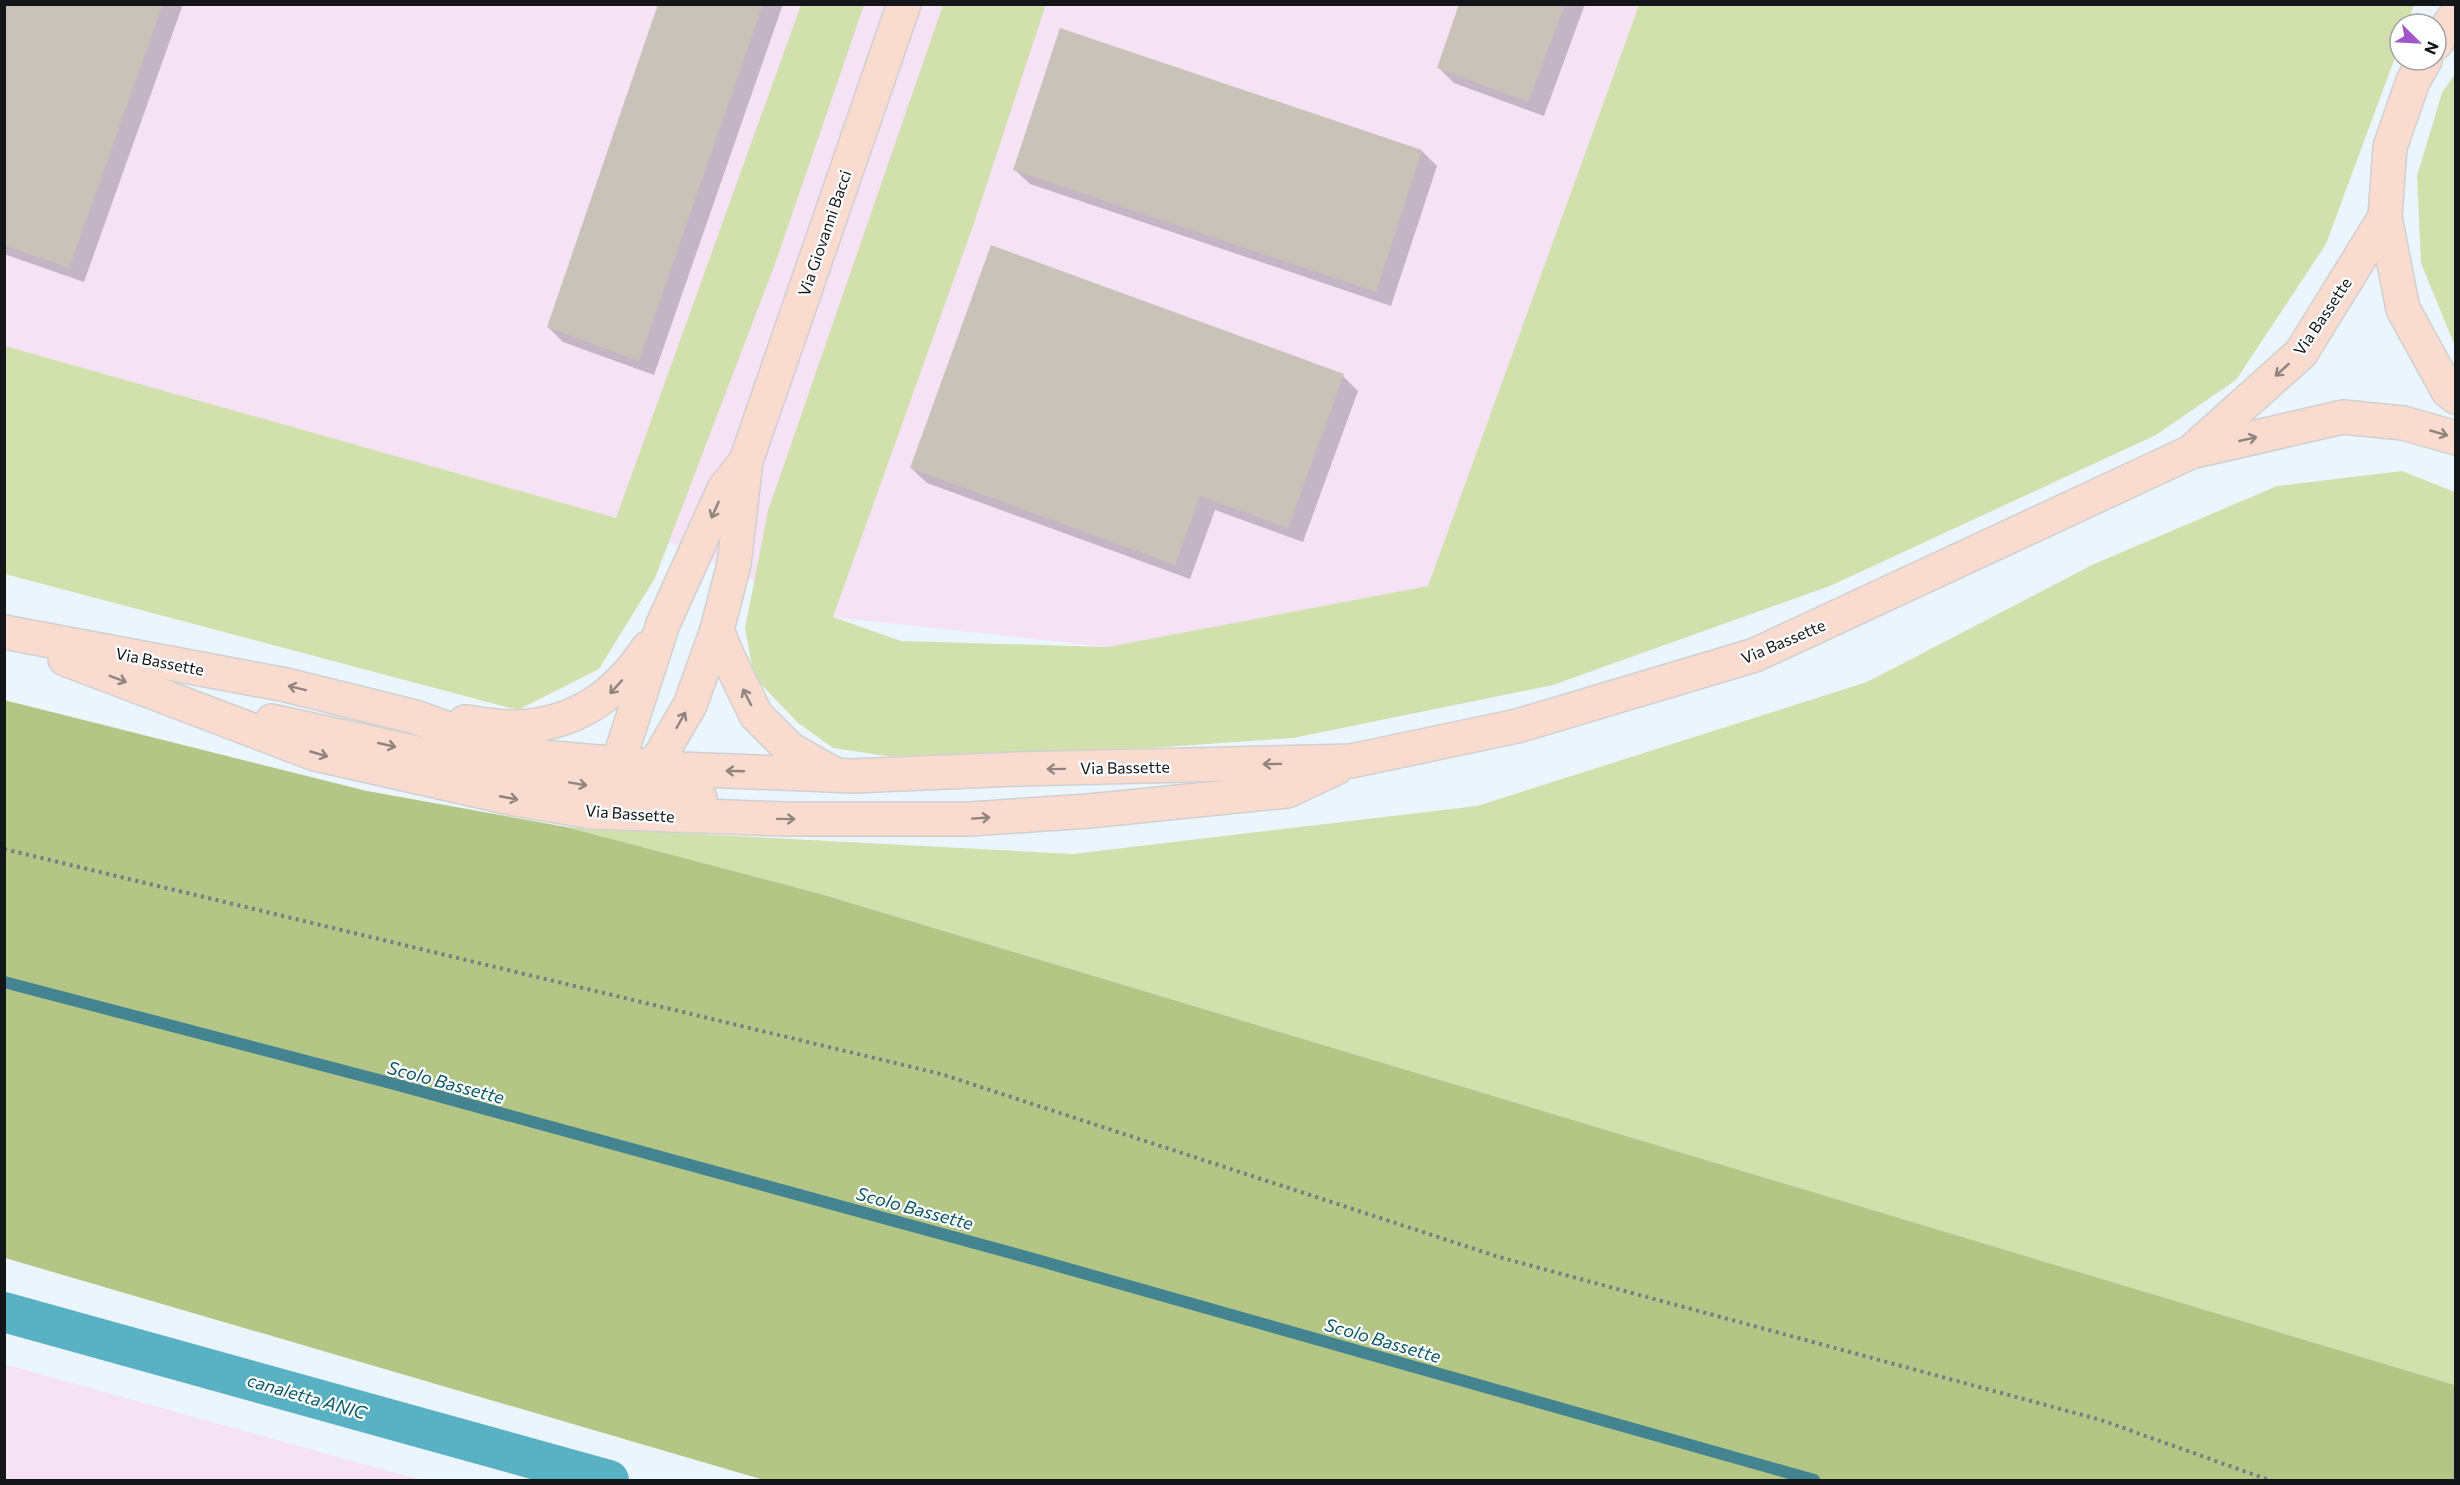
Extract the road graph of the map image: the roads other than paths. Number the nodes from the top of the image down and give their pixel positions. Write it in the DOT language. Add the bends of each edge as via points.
graph roads {
  1 [pos="904,4"];
  2 [pos="2418,72"];
  3 [pos="2385,217"];
  4 [pos="2456,397"];
  5 [pos="2456,438"];
  6 [pos="2191,452"];
  7 [pos="746,462"];
  8 [pos="663,624"];
  9 [pos="717,630"];
  10 [pos="4,634"];
  11 [pos="186,704"];
  12 [pos="415,717"];
  13 [pos="1352,761"];
  14 [pos="633,765"];
  15 [pos="836,776"];
  16 [pos="1089,811"];
  1 -- 7 [label="main road, Via Giovanni Bacci"];
  2 -- 3 [label="main road" via="2390,147"];
  3 -- 4 [label="main road" via="2403,309 2448,391"];
  3 -- 6 [label="main road, Via Bassette, one-way" via="2301,353"];
  6 -- 5 [label="main road, Via Bassette, one-way" via="2343,417 2403,423"];
  6 -- 13 [label="main road, Via Bassette" via="1755,655 1517,726"];
  7 -- 8 [label="main road, Via Giovanni Bacci, one-way" via="724,489"];
  7 -- 9 [label="main road, Via Giovanni Bacci" via="734,564"];
  8 -- 12 [label="main road, Via Giovanni Bacci, one-way" via="638,663 608,696 572,717 519,727"];
  8 -- 14 [label="main road, Via Giovanni Bacci"];
  14 -- 9 [label="main road, Via Giovanni Bacci, one-way" via="659,758 690,705"];
  15 -- 9 [label="main road, one-way" via="790,749 756,715"];
  10 -- 11 [label="main road, Via Bassette, one-way"];
  12 -- 10 [label="main road, Via Bassette, one-way" via="286,685"];
  11 -- 14 [label="main road, Via Bassette, one-way" via="472,765 596,787 624,782"];
  11 -- 16 [label="main road, Via Bassette, one-way" via="315,754 510,798 592,812 785,819 970,819"];
  12 -- 14 [label="main road, Via Bassette" via="540,757"];
  13 -- 15 [label="main road, Via Bassette, one-way"];
  13 -- 16 [label="main road, Via Bassette" via="1287,791"];
  15 -- 14 [label="main road, Via Bassette, one-way"];
  14 -- 16 [label="main road, Via Bassette" via="642,786 662,796 720,799 1038,791"];
}
